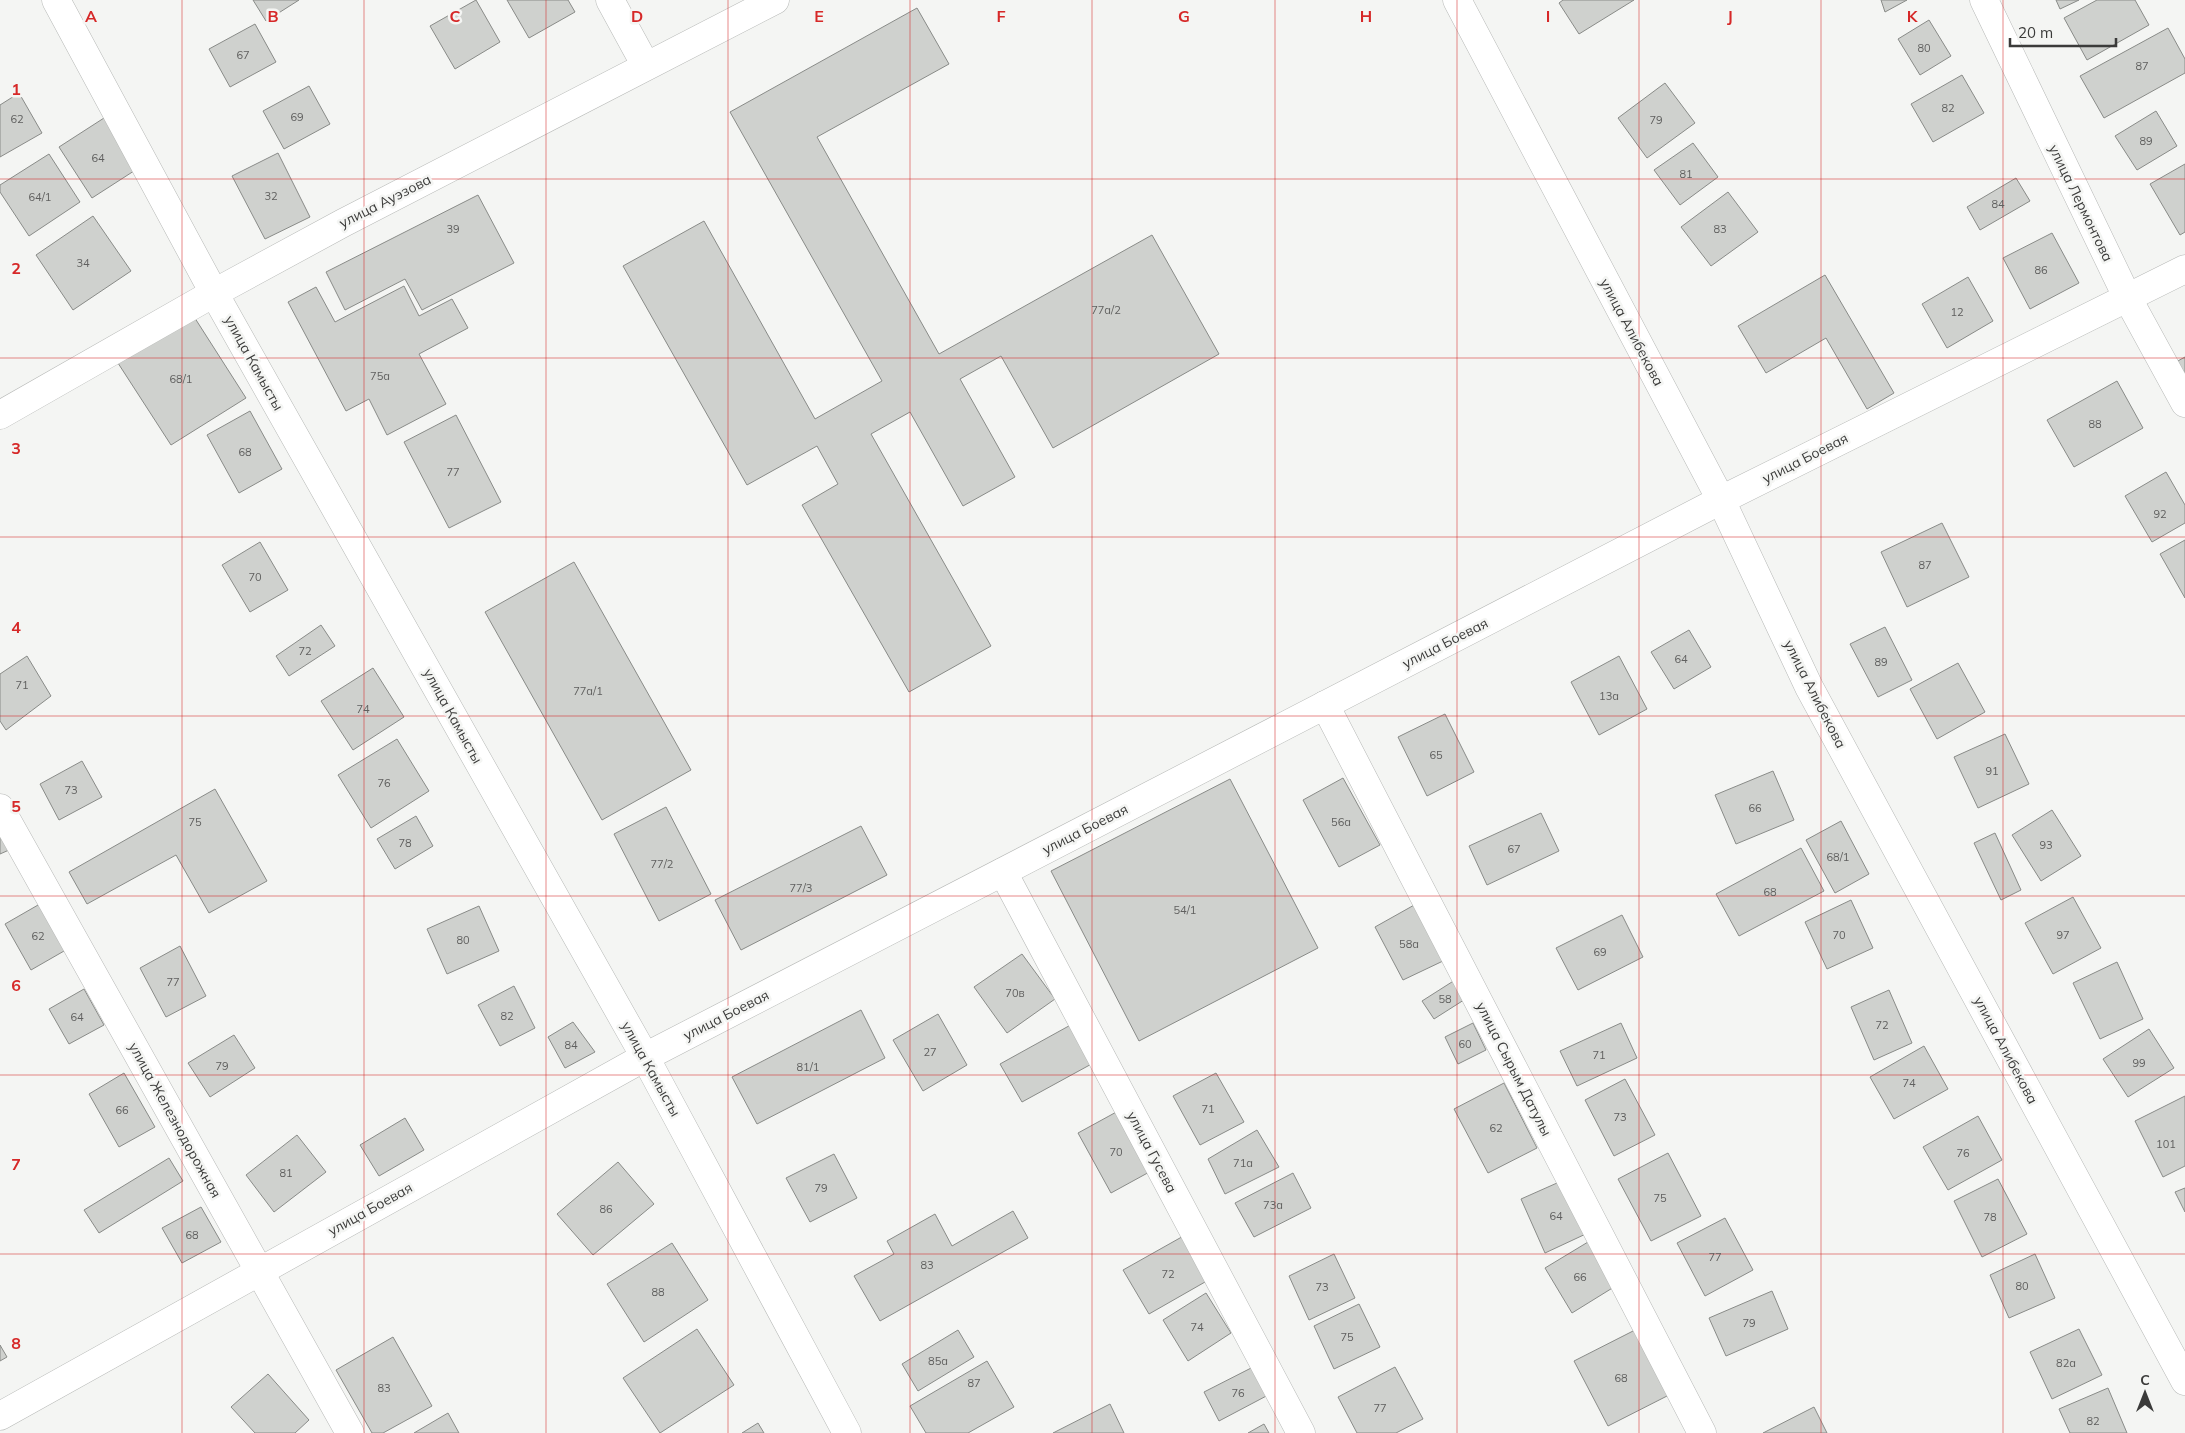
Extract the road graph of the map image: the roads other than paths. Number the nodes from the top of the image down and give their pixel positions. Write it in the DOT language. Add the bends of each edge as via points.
graph roads {
  1 [pos="56,0"];
  2 [pos="610,0"];
  3 [pos="776,0"];
  4 [pos="1457,0"];
  5 [pos="1984,0"];
  6 [pos="646,66"];
  7 [pos="2185,269"];
  8 [pos="214,292"];
  9 [pos="2127,297"];
  10 [pos="2185,403"];
  11 [pos="0,414"];
  12 [pos="1721,500"];
  13 [pos="1325,705"];
  14 [pos="0,808"];
  15 [pos="1003,872"];
  16 [pos="645,1057"];
  17 [pos="259,1271"];
  18 [pos="2185,1381"];
  19 [pos="0,1416"];
  20 [pos="350,1433"];
  21 [pos="848,1433"];
  22 [pos="1301,1433"];
  23 [pos="1702,1433"];
  1 -- 8 [label="street, улица Камысты"];
  2 -- 6 [label="street"];
  3 -- 6 [label="street, улица Ауэзова"];
  4 -- 12 [label="street, улица Алибекова"];
  5 -- 9 [label="street, улица Лермонтова"];
  6 -- 8 [label="street, улица Ауэзова"];
  7 -- 9 [label="street, улица Боевая"];
  8 -- 11 [label="street, улица Ауэзова"];
  8 -- 16 [label="street, улица Камысты"];
  9 -- 10 [label="street, улица Лермонтова"];
  9 -- 12 [label="street, улица Боевая"];
  12 -- 13 [label="street, улица Боевая"];
  12 -- 18 [label="street, улица Алибекова" via="1809,687"];
  13 -- 15 [label="street, улица Боевая"];
  13 -- 23 [label="street, улица Сырым Датулы"];
  14 -- 17 [label="street, улица Железнодорожная"];
  15 -- 16 [label="street, улица Боевая"];
  15 -- 22 [label="street, улица Гусева"];
  16 -- 17 [label="street, улица Боевая"];
  16 -- 21 [label="street, улица Камысты"];
  17 -- 19 [label="street, улица Боевая"];
  17 -- 20 [label="street, улица Железнодорожная"];
}
